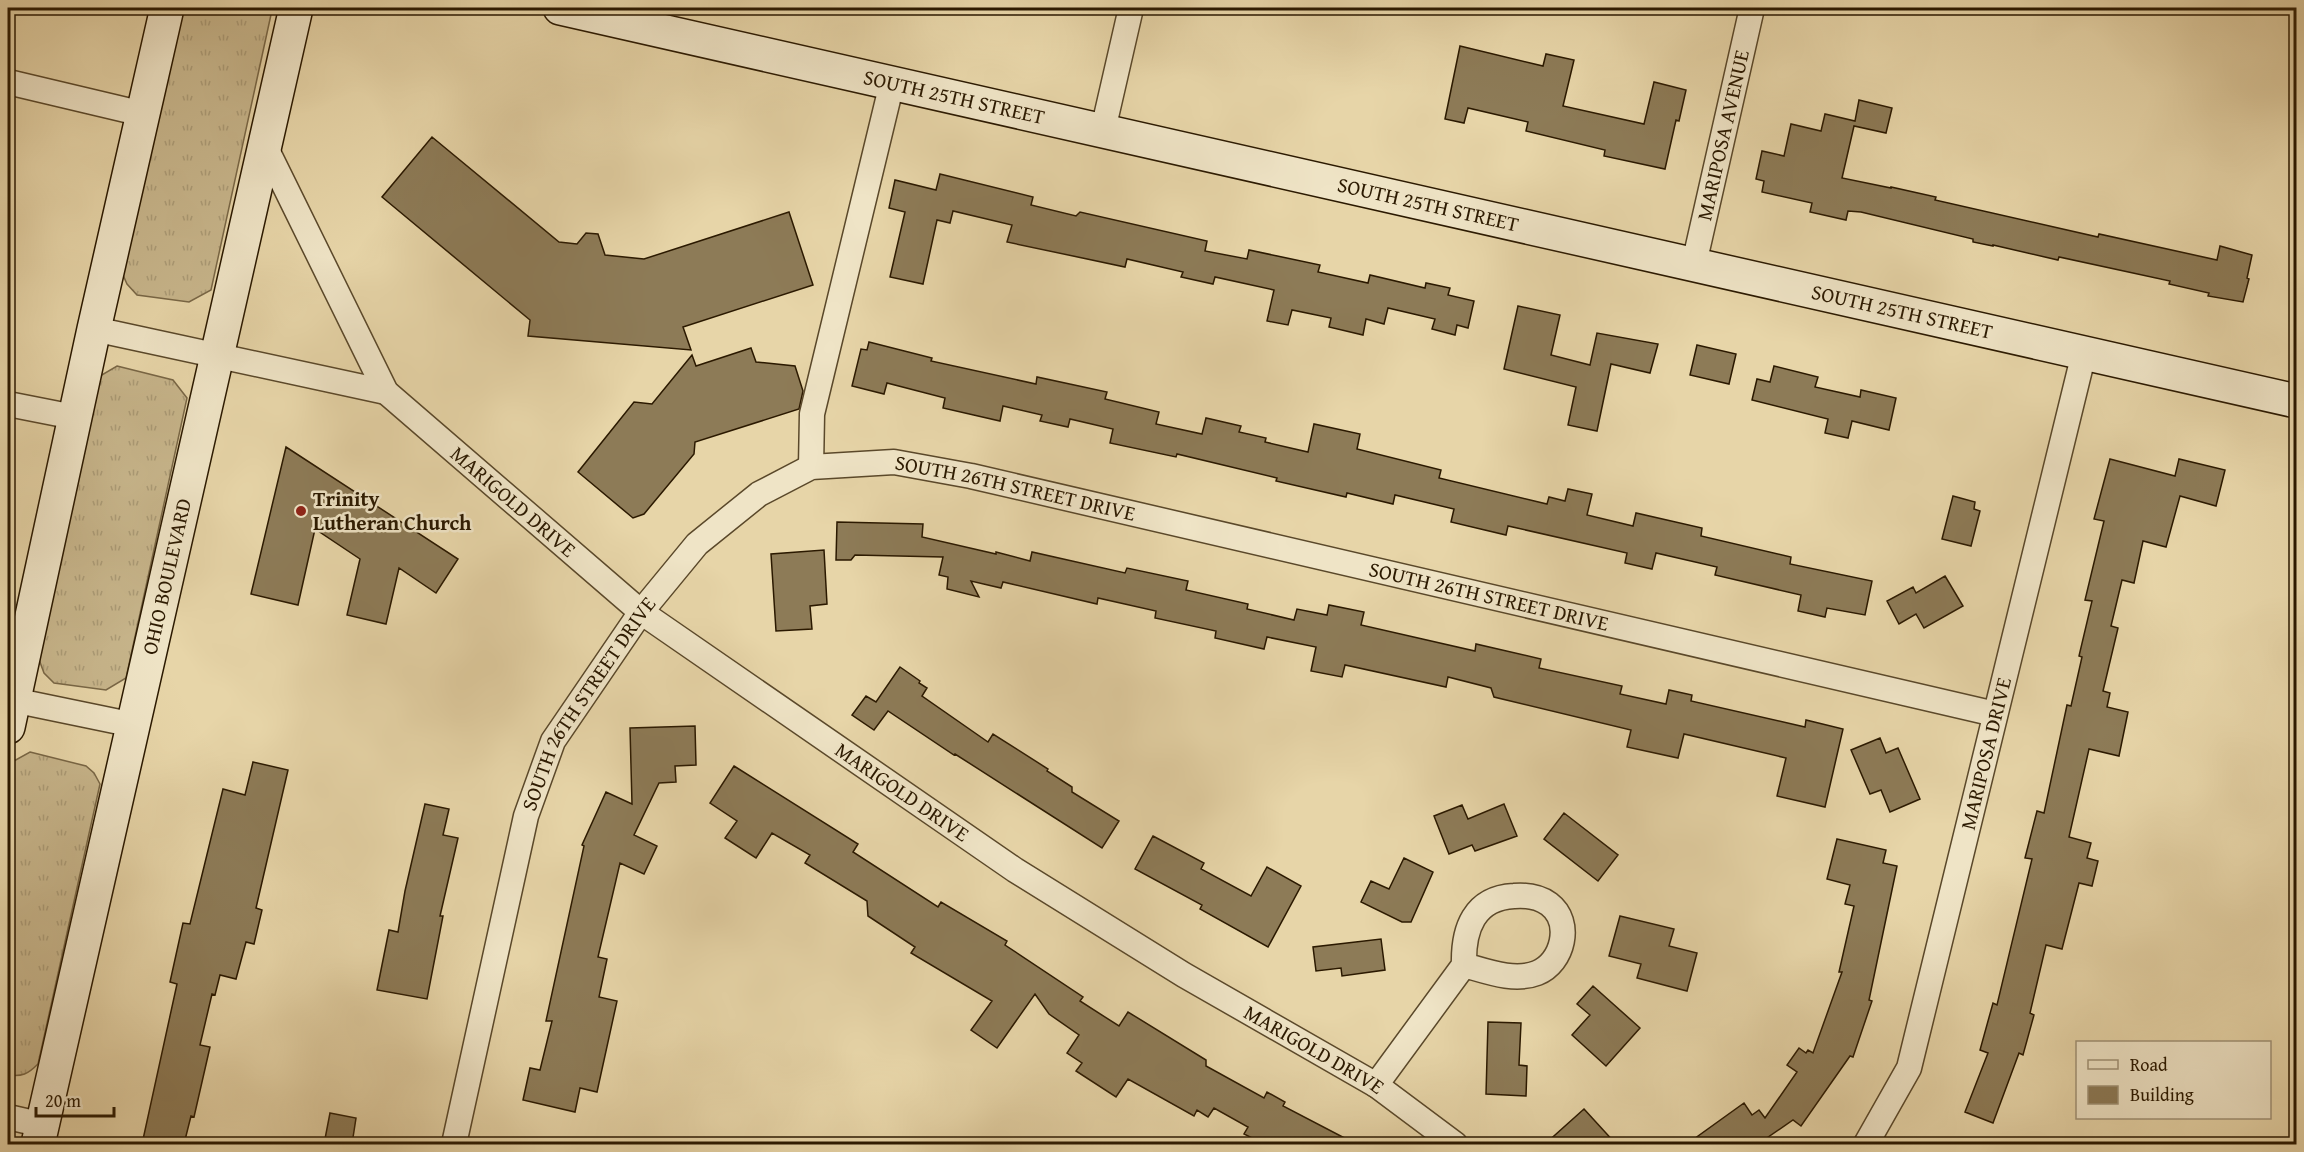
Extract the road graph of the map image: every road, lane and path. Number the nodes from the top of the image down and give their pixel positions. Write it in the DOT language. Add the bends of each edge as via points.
graph roads {
  1 [pos="167,8"];
  2 [pos="297,8"];
  3 [pos="560,8"];
  4 [pos="1131,8"];
  5 [pos="1752,8"];
  6 [pos="8,82"];
  7 [pos="892,83"];
  8 [pos="143,114"];
  9 [pos="1102,130"];
  10 [pos="265,146"];
  11 [pos="1694,264"];
  12 [pos="93,329"];
  13 [pos="2084,353"];
  14 [pos="217,356"];
  15 [pos="386,392"];
  16 [pos="2296,401"];
  17 [pos="8,404"];
  18 [pos="74,417"];
  19 [pos="811,467"];
  20 [pos="641,612"];
  21 [pos="10,709"];
  22 [pos="1995,714"];
  23 [pos="134,725"];
  24 [pos="1464,964"];
  25 [pos="1376,1085"];
  26 [pos="8,1117"];
  27 [pos="40,1135"];
  28 [pos="454,1144"];
  29 [pos="1455,1144"];
  30 [pos="1866,1144"];
  1 -- 8 [label="street"];
  2 -- 10 [label="street, OHIO BOULEVARD"];
  3 -- 7 [label="street, SOUTH 25TH STREET"];
  4 -- 9 [label="street"];
  5 -- 11 [label="street, MARIPOSA AVENUE"];
  6 -- 8 [label="street"];
  7 -- 9 [label="street, SOUTH 25TH STREET"];
  7 -- 19 [label="street" via="812,414"];
  8 -- 12 [label="street"];
  9 -- 11 [label="street, SOUTH 25TH STREET"];
  10 -- 14 [label="street, OHIO BOULEVARD"];
  10 -- 15 [label="street, MARIGOLD DRIVE"];
  11 -- 13 [label="street, SOUTH 25TH STREET"];
  12 -- 14 [label="street, MARIGOLD DRIVE"];
  12 -- 18 [label="street"];
  13 -- 16 [label="street, SOUTH 25TH STREET"];
  13 -- 22 [label="street, MARIPOSA DRIVE"];
  14 -- 15 [label="street, MARIGOLD DRIVE"];
  14 -- 23 [label="street, OHIO BOULEVARD"];
  15 -- 20 [label="street, MARIGOLD DRIVE"];
  17 -- 18 [label="street"];
  18 -- 21 [label="street"];
  19 -- 20 [label="street, SOUTH 26TH STREET DRIVE" via="759,494 697,544"];
  19 -- 22 [label="street, SOUTH 26TH STREET DRIVE" via="894,462 971,476"];
  20 -- 25 [label="street, MARIGOLD DRIVE" via="1015,870 1184,975"];
  20 -- 28 [label="street, SOUTH 26TH STREET DRIVE" via="553,741 526,816"];
  21 -- 23 [label="street"];
  22 -- 30 [label="street, MARIPOSA DRIVE" via="1909,1068"];
  23 -- 27 [label="street, OHIO BOULEVARD"];
  24 -- 25 [label="street"];
  25 -- 29 [label="street, MARIGOLD DRIVE"];
  26 -- 27 [label="street"];
}
